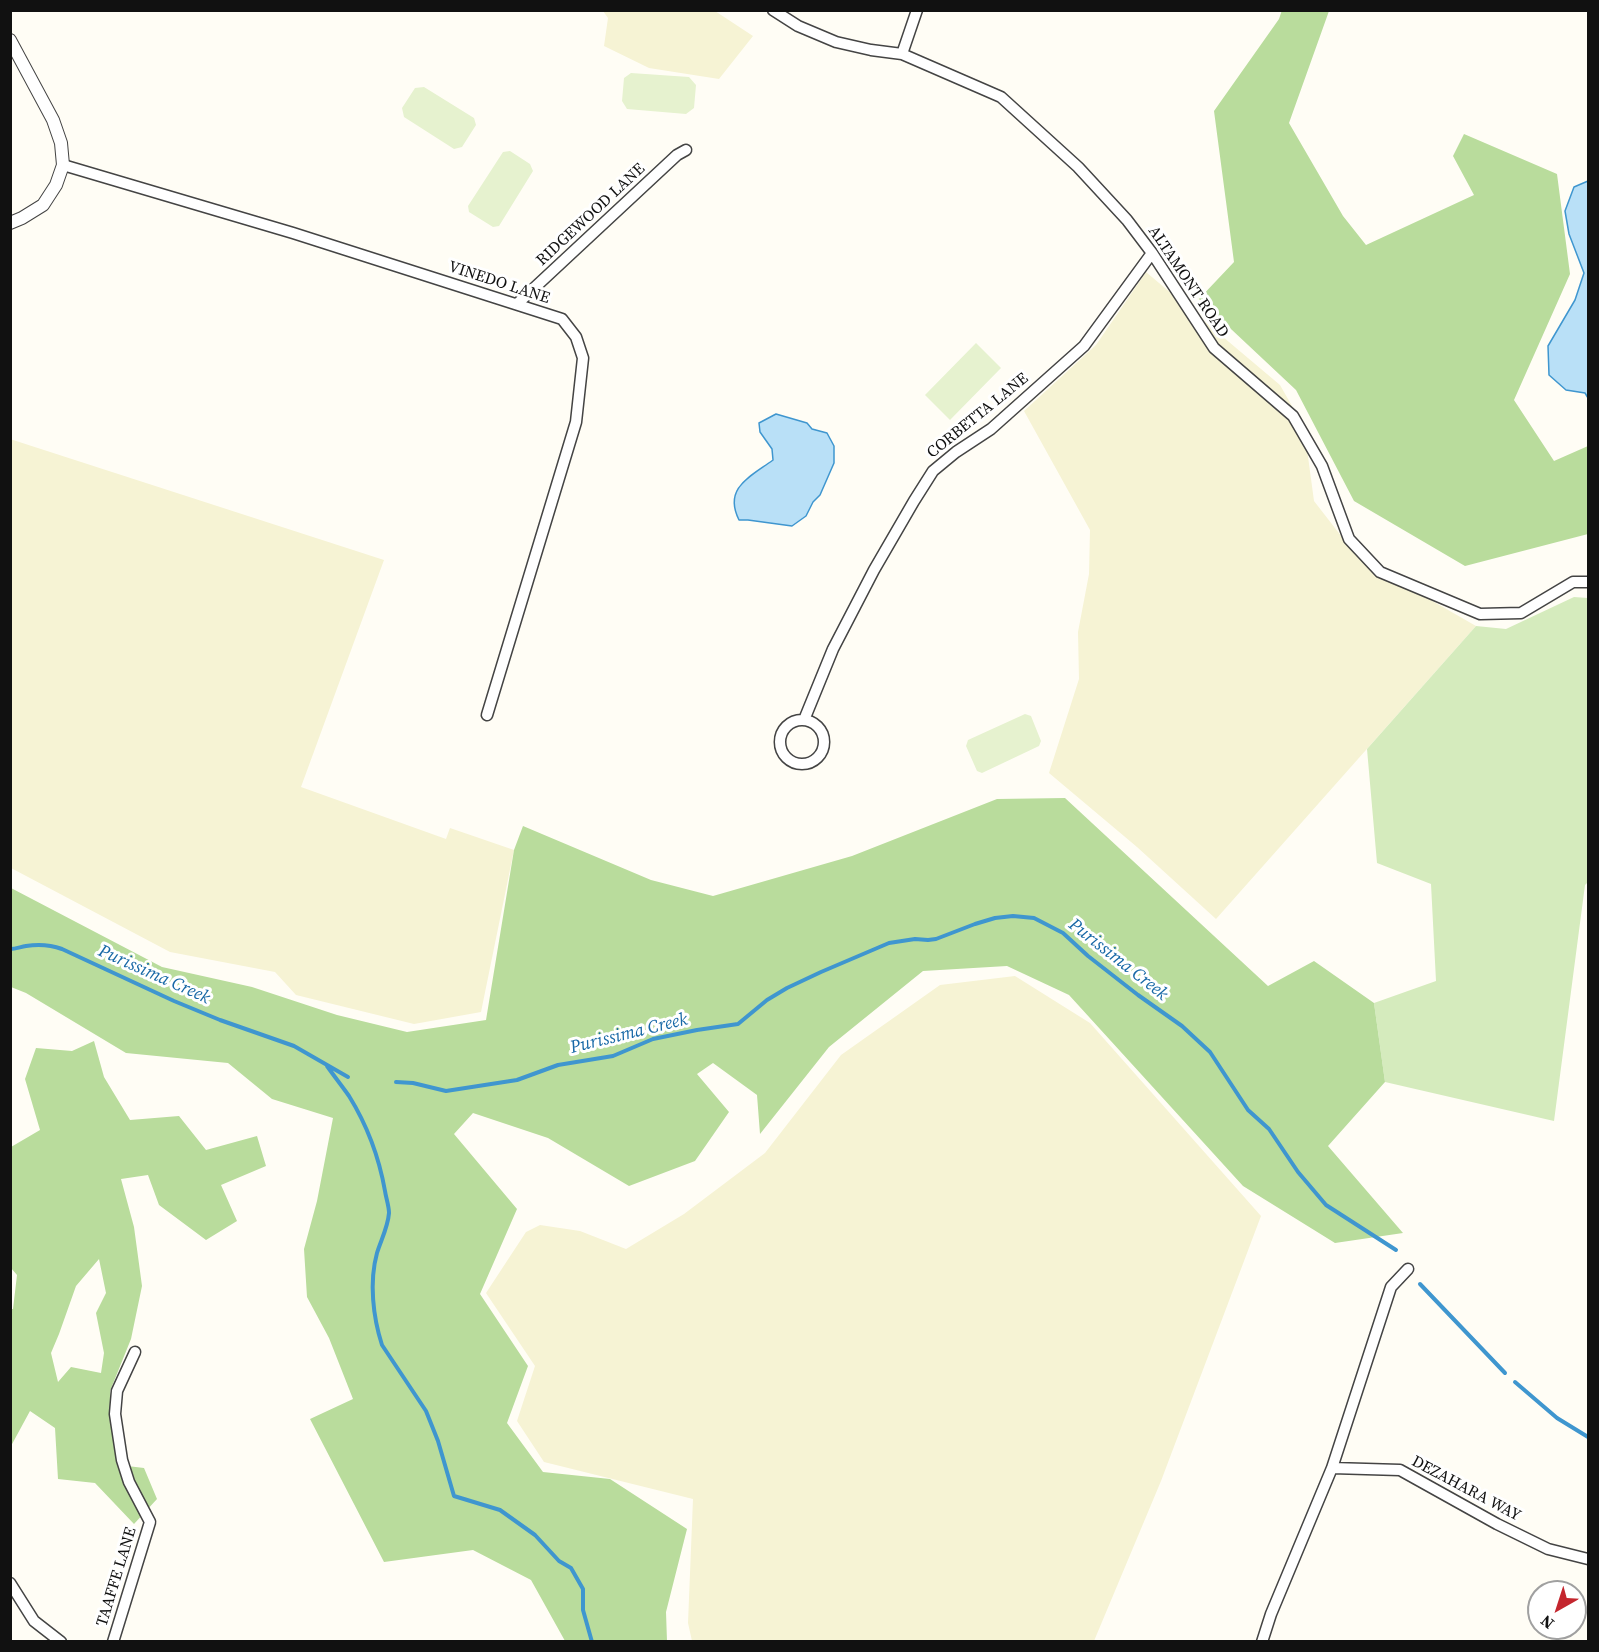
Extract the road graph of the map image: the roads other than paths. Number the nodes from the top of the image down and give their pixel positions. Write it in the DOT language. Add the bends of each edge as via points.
graph roads {
  1 [pos="773,10"];
  2 [pos="917,10"];
  3 [pos="10,40"];
  4 [pos="902,54"];
  5 [pos="686,150"];
  6 [pos="63,165"];
  7 [pos="10,223"];
  8 [pos="1152,253"];
  9 [pos="517,304"];
  10 [pos="1588,582"];
  11 [pos="487,715"];
  12 [pos="804,720"];
  13 [pos="1408,1269"];
  14 [pos="135,1352"];
  15 [pos="1332,1468"];
  16 [pos="1588,1559"];
  17 [pos="10,1583"];
  18 [pos="61,1641"];
  19 [pos="113,1641"];
  20 [pos="1262,1641"];
  1 -- 4 [label="street, ALTAMONT ROAD" via="836,42"];
  2 -- 4 [label="street"];
  3 -- 6 [label="street" via="53,120 61,142"];
  4 -- 8 [label="street, ALTAMONT ROAD" via="1001,98 1078,167"];
  5 -- 9 [label="street, RIDGEWOOD LANE"];
  6 -- 7 [label="street" via="43,204"];
  6 -- 9 [label="street, VINEDO LANE"];
  8 -- 10 [label="street, ALTAMONT ROAD" via="1214,348 1293,416 1322,466 1349,539 1380,572 1480,614 1521,613 1573,582"];
  8 -- 12 [label="street, CORBETTA LANE" via="1084,346 991,429 933,471 833,649"];
  9 -- 11 [label="street, VINEDO LANE" via="562,319 576,337 584,358 576,422"];
  12 -- 12 [label="street" via="784,729 780,743 786,756 798,763 812,761 824,745 821,731"];
  13 -- 15 [label="street" via="1391,1287"];
  14 -- 19 [label="street, TAAFFE LANE" via="117,1391 115,1414 122,1460 150,1522"];
  15 -- 16 [label="street, DEZAHARA WAY" via="1400,1470 1497,1524 1548,1548"];
  15 -- 20 [label="street"];
  17 -- 18 [label="street" via="34,1621"];
}
